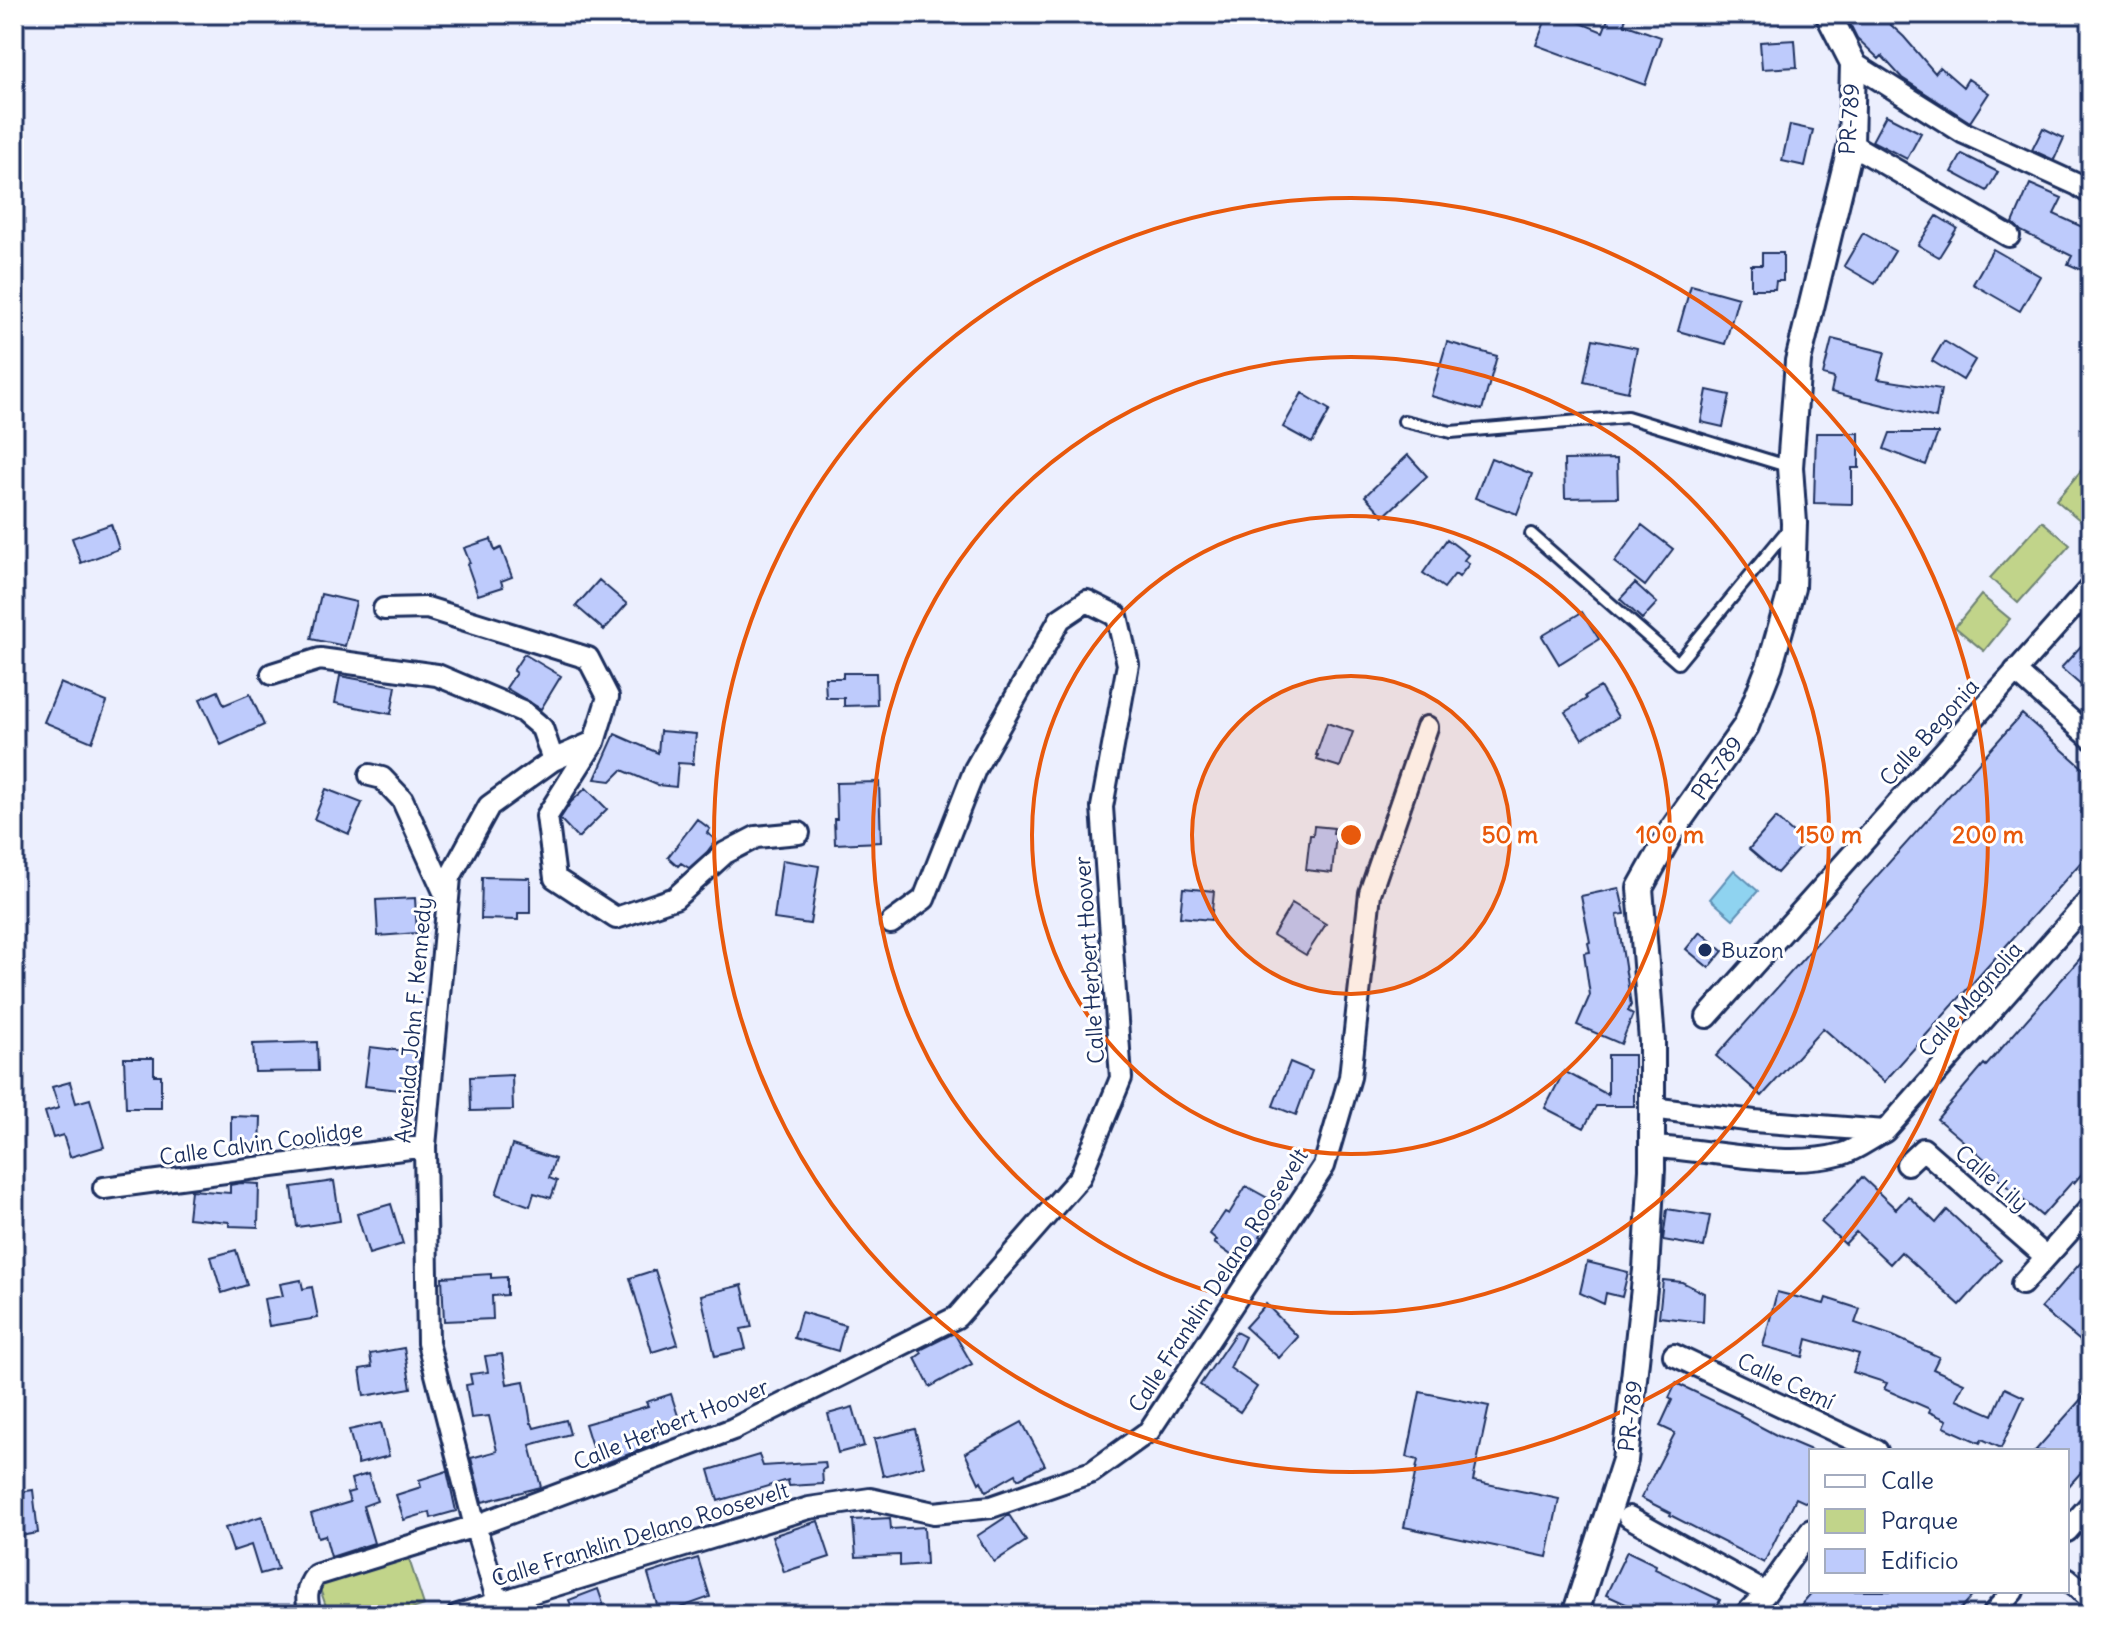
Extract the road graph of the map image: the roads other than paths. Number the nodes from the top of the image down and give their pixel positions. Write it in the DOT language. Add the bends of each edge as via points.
graph roads {
  1 [pos="1828,14"];
  2 [pos="1853,63"];
  3 [pos="1851,144"];
  4 [pos="2091,194"];
  5 [pos="2009,236"];
  6 [pos="1404,421"];
  7 [pos="1790,467"];
  8 [pos="1794,523"];
  9 [pos="1531,534"];
  10 [pos="2091,587"];
  11 [pos="384,609"];
  12 [pos="2015,671"];
  13 [pos="272,674"];
  14 [pos="1427,727"];
  15 [pos="2091,738"];
  16 [pos="594,742"];
  17 [pos="553,760"];
  18 [pos="370,775"];
  19 [pos="799,833"];
  20 [pos="2091,898"];
  21 [pos="448,900"];
  22 [pos="891,923"];
  23 [pos="1707,1017"];
  24 [pos="1652,1108"];
  25 [pos="1885,1131"];
  26 [pos="425,1146"];
  27 [pos="1652,1147"];
  28 [pos="1907,1164"];
  29 [pos="104,1188"];
  30 [pos="2091,1207"];
  31 [pos="2046,1257"];
  32 [pos="2022,1284"];
  33 [pos="1674,1355"];
  34 [pos="1870,1449"];
  35 [pos="2091,1504"];
  36 [pos="1629,1517"];
  37 [pos="475,1526"];
  38 [pos="2069,1529"];
  39 [pos="1809,1533"];
  40 [pos="2069,1581"];
  41 [pos="1766,1593"];
  42 [pos="2011,1593"];
  43 [pos="2091,1599"];
  44 [pos="500,1608"];
  45 [pos="310,1615"];
  46 [pos="458,1615"];
  47 [pos="1575,1615"];
  48 [pos="1745,1615"];
  49 [pos="1992,1615"];
  1 -- 2 [label="street, PR-789 / PR-789"];
  2 -- 3 [label="street, PR-789 / PR-789"];
  2 -- 4 [label="street" via="1964,133"];
  3 -- 5 [label="street"];
  3 -- 7 [label="street, PR-789 / PR-789" via="1798,361"];
  6 -- 7 [label="lane" via="1451,432 1627,417"];
  7 -- 8 [label="street, PR-789 / PR-789"];
  8 -- 9 [label="lane" via="1678,663"];
  8 -- 24 [label="street, PR-789 / PR-789" via="1792,588 1746,726 1673,829 1640,888"];
  10 -- 12 [label="street, Calle Begonia"];
  11 -- 16 [label="street" via="427,608 588,658 608,697"];
  12 -- 15 [label="street"];
  12 -- 23 [label="street, Calle Begonia"];
  13 -- 17 [label="street" via="320,659 437,675 522,711 542,728"];
  14 -- 44 [label="street, Calle Franklin Delano Roosevelt" via="1370,893 1350,1077 1324,1166 1149,1431 1092,1472 991,1507 934,1513 870,1499 809,1508"];
  16 -- 17 [label="street, Avenida John F. Kennedy"];
  16 -- 19 [label="street" via="547,816 555,878 616,918 675,898 725,853 756,837"];
  17 -- 21 [label="street, Avenida John F. Kennedy" via="489,806 450,877"];
  18 -- 21 [label="street" via="382,778 402,799"];
  20 -- 25 [label="street, Calle Magnolia"];
  21 -- 26 [label="street, Avenida John F. Kennedy"];
  22 -- 37 [label="street, Calle Herbert Hoover" via="924,899 975,769 1060,619 1087,601 1117,616 1128,664 1102,807 1121,1078 1080,1177 957,1317 733,1429"];
  24 -- 25 [label="street"];
  24 -- 27 [label="street, PR-789 / PR-789"];
  25 -- 27 [label="street, Calle Magnolia" via="1844,1154 1816,1159"];
  26 -- 29 [label="street, Calle Calvin Coolidge"];
  26 -- 37 [label="street, Avenida John F. Kennedy" via="428,1343"];
  27 -- 47 [label="street, PR-789 / PR-789" via="1646,1270 1625,1460"];
  28 -- 31 [label="street, Calle Lily" via="1923,1149"];
  30 -- 31 [label="street"];
  31 -- 32 [label="street"];
  33 -- 34 [label="street, Calle Cemí"];
  35 -- 38 [label="street"];
  36 -- 41 [label="street"];
  37 -- 44 [label="street, Avenida John F. Kennedy"];
  37 -- 45 [label="street, Calle Herbert Hoover" via="316,1575 306,1598"];
  39 -- 41 [label="street"];
  40 -- 43 [label="street"];
  41 -- 48 [label="street"];
  42 -- 49 [label="street"];
  44 -- 46 [label="street, Calle Franklin Delano Roosevelt"];
}
